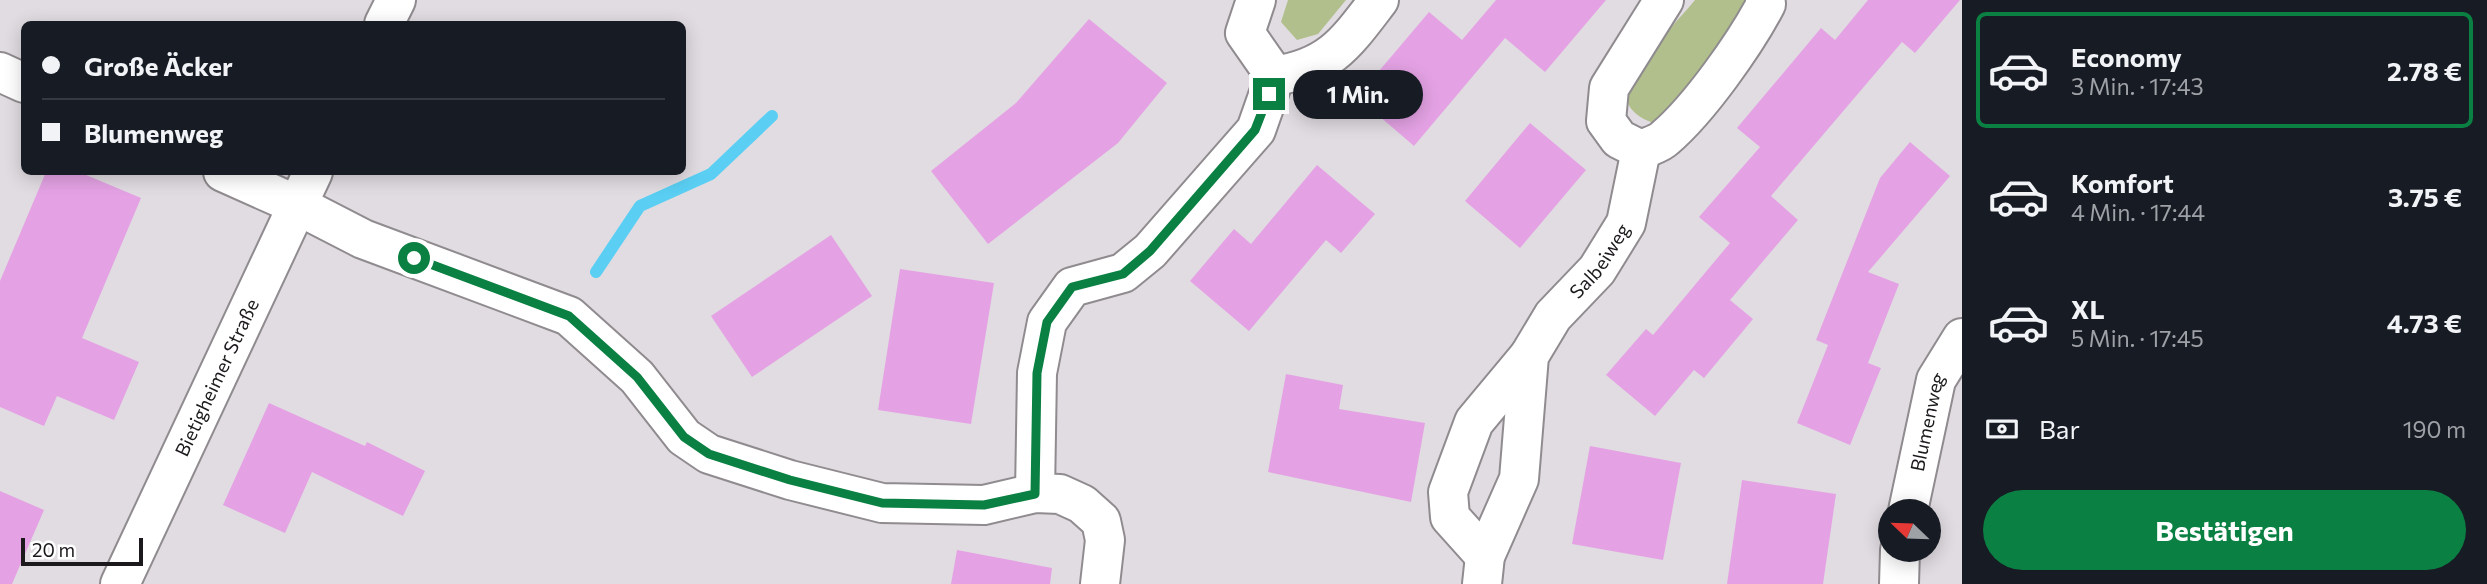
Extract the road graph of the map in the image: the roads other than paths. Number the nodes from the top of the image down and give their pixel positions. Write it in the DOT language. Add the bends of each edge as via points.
graph roads {
  1 [pos="396,0"];
  2 [pos="1256,0"];
  3 [pos="1379,0"];
  4 [pos="1664,0"];
  5 [pos="1765,0"];
  6 [pos="386,21"];
  7 [pos="0,72"];
  8 [pos="1275,76"];
  9 [pos="21,82"];
  10 [pos="1641,150"];
  11 [pos="238,175"];
  12 [pos="305,188"];
  13 [pos="1962,338"];
  14 [pos="1528,355"];
  15 [pos="1035,494"];
  16 [pos="1911,499"];
  17 [pos="1900,562"];
  18 [pos="1484,570"];
  19 [pos="120,584"];
  20 [pos="1100,584"];
  21 [pos="1899,584"];
  1 -- 6 [label="street"];
  2 -- 8 [label="street" via="1245,33"];
  3 -- 8 [label="street" via="1342,48 1319,65"];
  4 -- 10 [label="street" via="1609,88 1606,121 1619,139"];
  5 -- 10 [label="street" via="1750,35 1691,109 1664,140"];
  7 -- 9 [label="street"];
  8 -- 15 [label="street" via="1255,130 1150,251 1123,274 1072,287 1047,322 1037,373"];
  10 -- 14 [label="street, Salbeiweg" via="1626,223 1597,270 1553,316"];
  11 -- 12 [label="street"];
  12 -- 15 [label="street" via="363,239 569,316 637,377 684,437 709,454 882,503 984,505"];
  12 -- 19 [label="street, Bietigheimer Straße"];
  13 -- 16 [label="street, Blumenweg" via="1936,380"];
  14 -- 18 [label="street, Salbeiweg" via="1518,479"];
  14 -- 18 [label="street, Salbeiweg" via="1474,422 1448,492 1450,517"];
  15 -- 20 [label="street" via="1060,494 1082,503 1101,521 1105,540"];
  17 -- 21 [label="street"];
}
